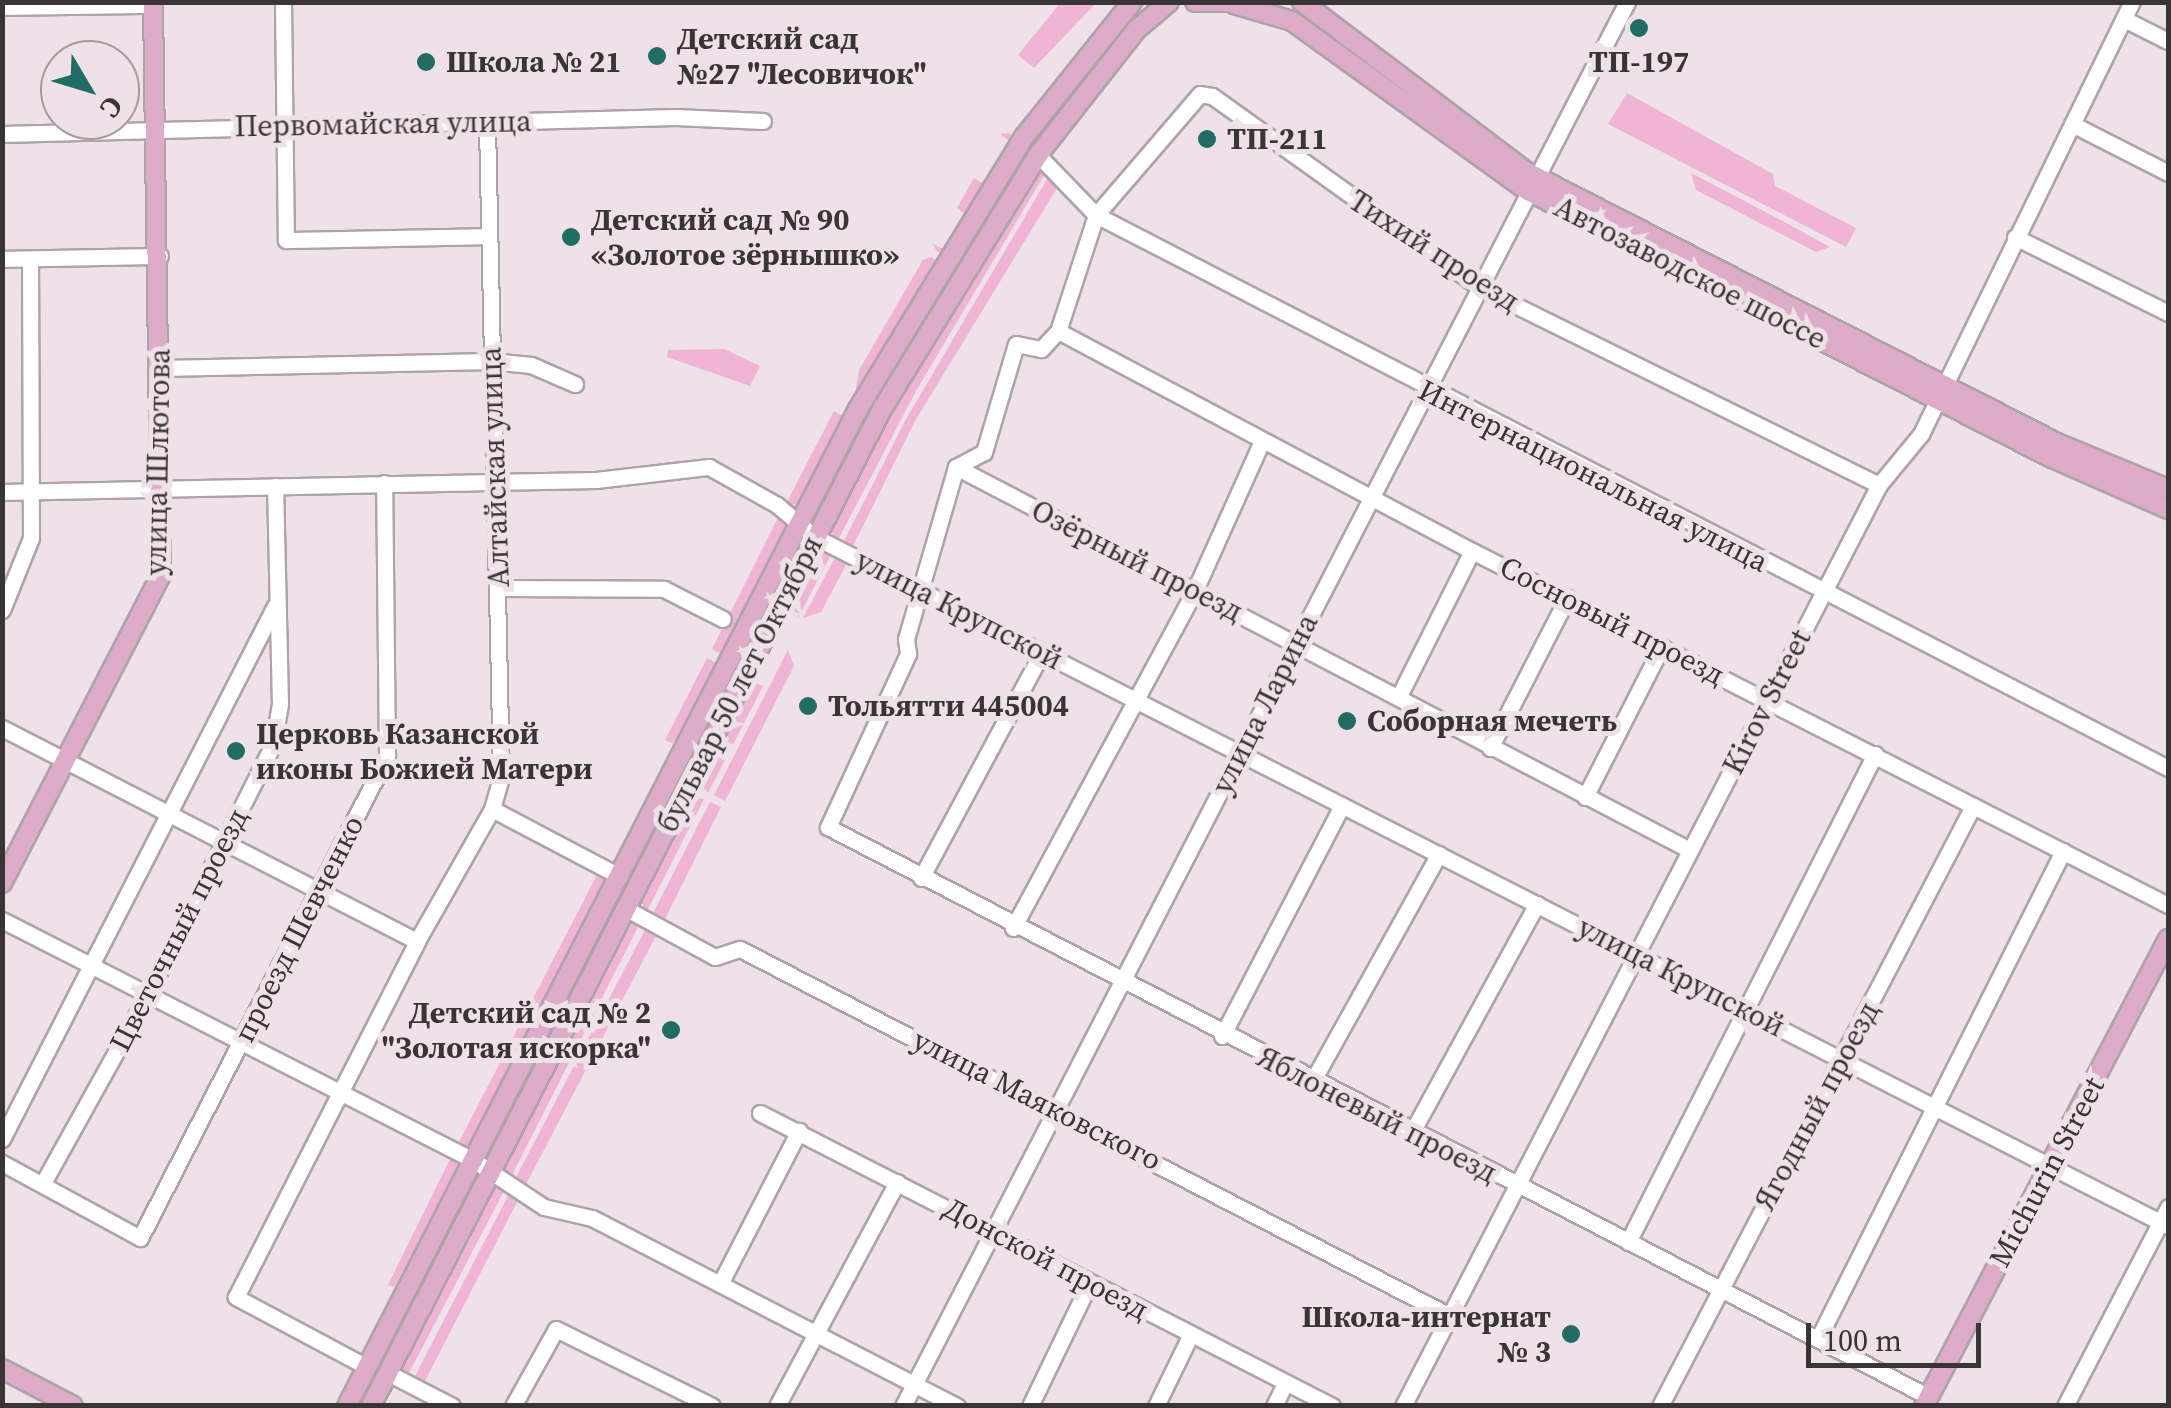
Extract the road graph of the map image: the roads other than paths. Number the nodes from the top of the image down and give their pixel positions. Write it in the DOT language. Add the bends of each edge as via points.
graph roads {
  1 [pos="283,2"];
  2 [pos="1132,2"];
  3 [pos="1169,2"];
  4 [pos="1195,2"];
  5 [pos="1302,2"];
  6 [pos="1627,2"];
  7 [pos="2132,2"];
  8 [pos="26,4"];
  9 [pos="153,4"];
  10 [pos="1238,4"];
  11 [pos="2,7"];
  12 [pos="2124,18"];
  13 [pos="2168,41"];
  14 [pos="763,121"];
  15 [pos="486,124"];
  16 [pos="2072,124"];
  17 [pos="284,125"];
  18 [pos="156,130"];
  19 [pos="2,134"];
  20 [pos="1038,155"];
  21 [pos="2168,173"];
  22 [pos="1532,184"];
  23 [pos="1096,215"];
  24 [pos="488,236"];
  25 [pos="2016,237"];
  26 [pos="160,256"];
  27 [pos="2,259"];
  28 [pos="30,259"];
  29 [pos="1479,286"];
  30 [pos="2168,313"];
  31 [pos="1058,331"];
  32 [pos="491,360"];
  33 [pos="161,368"];
  34 [pos="575,384"];
  35 [pos="1426,389"];
  36 [pos="1940,391"];
  37 [pos="1262,441"];
  38 [pos="956,467"];
  39 [pos="497,480"];
  40 [pos="384,483"];
  41 [pos="1879,485"];
  42 [pos="275,486"];
  43 [pos="2168,489"];
  44 [pos="162,490"];
  45 [pos="2,492"];
  46 [pos="33,492"];
  47 [pos="1372,496"];
  48 [pos="2168,509"];
  49 [pos="799,523"];
  50 [pos="815,537"];
  51 [pos="1472,551"];
  52 [pos="500,588"];
  53 [pos="1195,590"];
  54 [pos="923,592"];
  55 [pos="1822,595"];
  56 [pos="1567,598"];
  57 [pos="277,603"];
  58 [pos="2,610"];
  59 [pos="723,620"];
  60 [pos="1296,642"];
  61 [pos="1662,646"];
  62 [pos="1042,652"];
  63 [pos="1399,696"];
  64 [pos="1768,699"];
  65 [pos="1137,701"];
  66 [pos="2,728"];
  67 [pos="1490,748"];
  68 [pos="1239,752"];
  69 [pos="1875,754"];
  70 [pos="68,762"];
  71 [pos="2168,768"];
  72 [pos="1585,797"];
  73 [pos="1342,805"];
  74 [pos="1973,806"];
  75 [pos="492,809"];
  76 [pos="168,813"];
  77 [pos="226,842"];
  78 [pos="1690,850"];
  79 [pos="2063,850"];
  80 [pos="1438,854"];
  81 [pos="618,876"];
  82 [pos="921,878"];
  83 [pos="2,883"];
  84 [pos="321,890"];
  85 [pos="1537,904"];
  86 [pos="2168,905"];
  87 [pos="625,908"];
  88 [pos="2,920"];
  89 [pos="1014,928"];
  90 [pos="2168,939"];
  91 [pos="417,940"];
  92 [pos="1636,954"];
  93 [pos="90,964"];
  94 [pos="1120,984"];
  95 [pos="148,994"];
  96 [pos="1744,1009"];
  97 [pos="1222,1036"];
  98 [pos="242,1042"];
  99 [pos="1842,1059"];
  100 [pos="1312,1082"];
  101 [pos="342,1093"];
  102 [pos="1936,1107"];
  103 [pos="1056,1108"];
  104 [pos="760,1113"];
  105 [pos="799,1131"];
  106 [pos="1412,1132"];
  107 [pos="2,1139"];
  108 [pos="473,1160"];
  109 [pos="2,1162"];
  110 [pos="2051,1166"];
  111 [pos="492,1170"];
  112 [pos="897,1182"];
  113 [pos="43,1183"];
  114 [pos="1515,1184"];
  115 [pos="2166,1218"];
  116 [pos="993,1231"];
  117 [pos="1628,1242"];
  118 [pos="722,1280"];
  119 [pos="1089,1284"];
  120 [pos="1721,1288"];
  121 [pos="1448,1316"];
  122 [pos="816,1331"];
  123 [pos="1190,1334"];
  124 [pos="1818,1339"];
  125 [pos="367,1367"];
  126 [pos="2,1369"];
  127 [pos="388,1372"];
  128 [pos="1285,1383"];
  129 [pos="914,1384"];
  130 [pos="1927,1401"];
  131 [pos="73,1406"];
  132 [pos="347,1406"];
  133 [pos="371,1406"];
  134 [pos="452,1406"];
  135 [pos="513,1406"];
  136 [pos="712,1406"];
  137 [pos="778,1406"];
  138 [pos="903,1406"];
  139 [pos="957,1406"];
  140 [pos="1030,1406"];
  141 [pos="1156,1406"];
  142 [pos="1274,1406"];
  143 [pos="1332,1406"];
  144 [pos="1404,1406"];
  145 [pos="1660,1406"];
  146 [pos="2065,1406"];
  1 -- 17 [label="street"];
  2 -- 49 [label="main road, бульвар 50 лет Октября" via="1024,136 858,409"];
  3 -- 20 [label="main road, бульвар 50 лет Октября" via="1136,30"];
  4 -- 10 [label="main road, Автозаводское шоссе"];
  5 -- 22 [label="main road, Автозаводское шоссе"];
  6 -- 22 [label="street, улица Ларина"];
  7 -- 12 [label="street, Kirov Street"];
  8 -- 9 [label="street"];
  8 -- 11 [label="street"];
  9 -- 18 [label="main road, улица Шлютова"];
  10 -- 22 [label="main road, Автозаводское шоссе" via="1292,21"];
  12 -- 13 [label="street"];
  12 -- 16 [label="street, Kirov Street"];
  14 -- 15 [label="street, Первомайская улица"];
  15 -- 17 [label="street, Первомайская улица"];
  15 -- 24 [label="street, Алтайская улица"];
  16 -- 21 [label="street"];
  16 -- 25 [label="street, Kirov Street"];
  17 -- 18 [label="street, Первомайская улица"];
  17 -- 24 [label="street" via="286,240"];
  18 -- 19 [label="street, Первомайская улица"];
  18 -- 26 [label="main road, улица Шлютова"];
  20 -- 23 [label="street, Интернациональная улица"];
  20 -- 50 [label="main road, бульвар 50 лет Октября" via="882,409"];
  22 -- 29 [label="street, улица Ларина"];
  22 -- 36 [label="main road, Автозаводское шоссе"];
  23 -- 29 [label="street, Тихий проезд" via="1192,98 1206,94"];
  23 -- 31 [label="street"];
  23 -- 35 [label="street, Интернациональная улица"];
  24 -- 32 [label="street, Алтайская улица"];
  25 -- 30 [label="street"];
  25 -- 36 [label="street, Kirov Street"];
  26 -- 28 [label="street"];
  26 -- 33 [label="main road, улица Шлютова"];
  27 -- 28 [label="street"];
  28 -- 46 [label="street"];
  29 -- 35 [label="street, улица Ларина"];
  29 -- 41 [label="street, Тихий проезд"];
  31 -- 37 [label="street, Сосновый проезд"];
  31 -- 38 [label="street" via="1041,349 1016,344 984,452"];
  32 -- 33 [label="street"];
  32 -- 34 [label="street" via="531,364"];
  32 -- 39 [label="street, Алтайская улица"];
  33 -- 44 [label="main road, улица Шлютова"];
  35 -- 47 [label="street, улица Ларина"];
  35 -- 55 [label="street, Интернациональная улица"];
  36 -- 41 [label="street, Kirov Street" via="1921,434"];
  36 -- 43 [label="main road, Автозаводское шоссе"];
  36 -- 48 [label="main road, Автозаводское шоссе"];
  37 -- 47 [label="street, Сосновый проезд"];
  37 -- 53 [label="street"];
  38 -- 53 [label="street, Озёрный проезд"];
  38 -- 54 [label="street"];
  39 -- 40 [label="street, улица Крупской"];
  39 -- 49 [label="street, улица Крупской" via="596,480 709,467"];
  39 -- 52 [label="street, Алтайская улица"];
  40 -- 42 [label="street, улица Крупской"];
  40 -- 84 [label="street, проезд Шевченко" via="386,756"];
  41 -- 55 [label="street, Kirov Street"];
  42 -- 44 [label="street, улица Крупской"];
  42 -- 57 [label="street, Цветочный проезд"];
  44 -- 46 [label="street, улица Крупской"];
  44 -- 70 [label="main road, улица Шлютова" via="157,588"];
  45 -- 46 [label="street, улица Крупской"];
  46 -- 58 [label="street" via="24,569"];
  47 -- 51 [label="street, Сосновый проезд"];
  47 -- 60 [label="street, улица Ларина"];
  49 -- 50 [label="street, улица Крупской"];
  49 -- 81 [label="main road, бульвар 50 лет Октября"];
  50 -- 54 [label="street, улица Крупской"];
  50 -- 87 [label="main road, бульвар 50 лет Октября"];
  51 -- 56 [label="street, Сосновый проезд"];
  51 -- 63 [label="street"];
  52 -- 59 [label="street" via="664,589"];
  52 -- 75 [label="street, Алтайская улица" via="502,776"];
  53 -- 60 [label="street, Озёрный проезд"];
  53 -- 65 [label="street"];
  54 -- 62 [label="street, улица Крупской"];
  54 -- 82 [label="street, Яблоневый проезд" via="906,639 908,654 828,827"];
  55 -- 64 [label="street, Kirov Street"];
  55 -- 71 [label="street, Интернациональная улица"];
  56 -- 61 [label="street, Сосновый проезд"];
  56 -- 67 [label="street"];
  57 -- 76 [label="street"];
  57 -- 77 [label="street, Цветочный проезд" via="280,704 273,744"];
  60 -- 63 [label="street, Озёрный проезд"];
  60 -- 68 [label="street, улица Ларина"];
  61 -- 64 [label="street, Сосновый проезд"];
  61 -- 72 [label="street"];
  62 -- 65 [label="street, улица Крупской"];
  62 -- 82 [label="street"];
  63 -- 67 [label="street, Озёрный проезд"];
  64 -- 69 [label="street, Сосновый проезд"];
  64 -- 78 [label="street, Kirov Street"];
  65 -- 68 [label="street, улица Крупской"];
  65 -- 89 [label="street"];
  66 -- 70 [label="street"];
  67 -- 72 [label="street, Озёрный проезд"];
  68 -- 73 [label="street, улица Крупской"];
  68 -- 94 [label="street, улица Ларина"];
  69 -- 74 [label="street, Сосновый проезд"];
  69 -- 96 [label="street"];
  70 -- 76 [label="street"];
  70 -- 83 [label="main road, улица Шлютова"];
  72 -- 78 [label="street, Озёрный проезд"];
  73 -- 80 [label="street, улица Крупской"];
  73 -- 97 [label="street"];
  74 -- 79 [label="street, Сосновый проезд"];
  74 -- 99 [label="street, Ягодный проезд"];
  75 -- 81 [label="street"];
  75 -- 91 [label="street, Алтайская улица"];
  76 -- 77 [label="street"];
  76 -- 93 [label="street"];
  77 -- 84 [label="street"];
  77 -- 95 [label="street, Цветочный проезд"];
  78 -- 92 [label="street, Kirov Street"];
  79 -- 86 [label="street, Сосновый проезд"];
  79 -- 102 [label="street"];
  80 -- 85 [label="street, улица Крупской"];
  80 -- 100 [label="street"];
  81 -- 108 [label="main road, бульвар 50 лет Октября"];
  82 -- 89 [label="street, Яблоневый проезд"];
  84 -- 91 [label="street"];
  84 -- 98 [label="street, проезд Шевченко"];
  85 -- 92 [label="street, улица Крупской"];
  85 -- 106 [label="street"];
  87 -- 103 [label="street, улица Маяковского" via="716,956 740,949"];
  87 -- 111 [label="main road, бульвар 50 лет Октября"];
  88 -- 93 [label="street"];
  89 -- 94 [label="street, Яблоневый проезд"];
  90 -- 110 [label="main road, Michurin Street"];
  91 -- 101 [label="street, Алтайская улица"];
  92 -- 96 [label="street, улица Крупской"];
  92 -- 114 [label="street, Kirov Street"];
  93 -- 95 [label="street"];
  93 -- 107 [label="street"];
  94 -- 97 [label="street, Яблоневый проезд"];
  94 -- 103 [label="street, улица Ларина"];
  95 -- 98 [label="street"];
  95 -- 113 [label="street, Цветочный проезд"];
  96 -- 99 [label="street, улица Крупской"];
  96 -- 117 [label="street"];
  97 -- 100 [label="street, Яблоневый проезд"];
  98 -- 101 [label="street"];
  98 -- 113 [label="street, проезд Шевченко" via="140,1238"];
  99 -- 102 [label="street, улица Крупской"];
  99 -- 120 [label="street, Ягодный проезд"];
  100 -- 106 [label="street, Яблоневый проезд"];
  101 -- 108 [label="street"];
  101 -- 125 [label="street, Алтайская улица" via="236,1296"];
  102 -- 110 [label="street, улица Крупской"];
  102 -- 124 [label="street"];
  103 -- 116 [label="street, улица Ларина"];
  103 -- 121 [label="street, улица Маяковского"];
  104 -- 105 [label="street, Донской проезд"];
  105 -- 112 [label="street, Донской проезд"];
  105 -- 118 [label="street"];
  106 -- 114 [label="street, Яблоневый проезд"];
  108 -- 111 [label="street"];
  108 -- 125 [label="main road, бульвар 50 лет Октября"];
  109 -- 113 [label="street"];
  110 -- 115 [label="street, улица Крупской"];
  110 -- 130 [label="main road, Michurin Street"];
  111 -- 118 [label="street" via="544,1207 592,1218"];
  111 -- 127 [label="main road, бульвар 50 лет Октября"];
  112 -- 116 [label="street, Донской проезд"];
  112 -- 122 [label="street"];
  114 -- 117 [label="street, Яблоневый проезд"];
  114 -- 121 [label="street, Kirov Street"];
  115 -- 146 [label="street"];
  116 -- 119 [label="street, Донской проезд"];
  116 -- 129 [label="street, улица Ларина"];
  117 -- 120 [label="street, Яблоневый проезд"];
  118 -- 122 [label="street"];
  119 -- 123 [label="street, Донской проезд"];
  119 -- 140 [label="street"];
  120 -- 124 [label="street, Яблоневый проезд"];
  120 -- 145 [label="street, Ягодный проезд"];
  121 -- 144 [label="street, Kirov Street"];
  122 -- 129 [label="street"];
  122 -- 137 [label="street"];
  123 -- 128 [label="street, Донской проезд"];
  123 -- 141 [label="street"];
  124 -- 130 [label="street, Яблоневый проезд"];
  125 -- 132 [label="main road, бульвар 50 лет Октября"];
  126 -- 131 [label="main road"];
  127 -- 133 [label="main road, бульвар 50 лет Октября"];
  127 -- 134 [label="street"];
  128 -- 142 [label="street"];
  128 -- 143 [label="street, Донской проезд"];
  129 -- 138 [label="street, улица Ларина"];
  129 -- 139 [label="street"];
  135 -- 136 [label="street" via="556,1329"];
}
